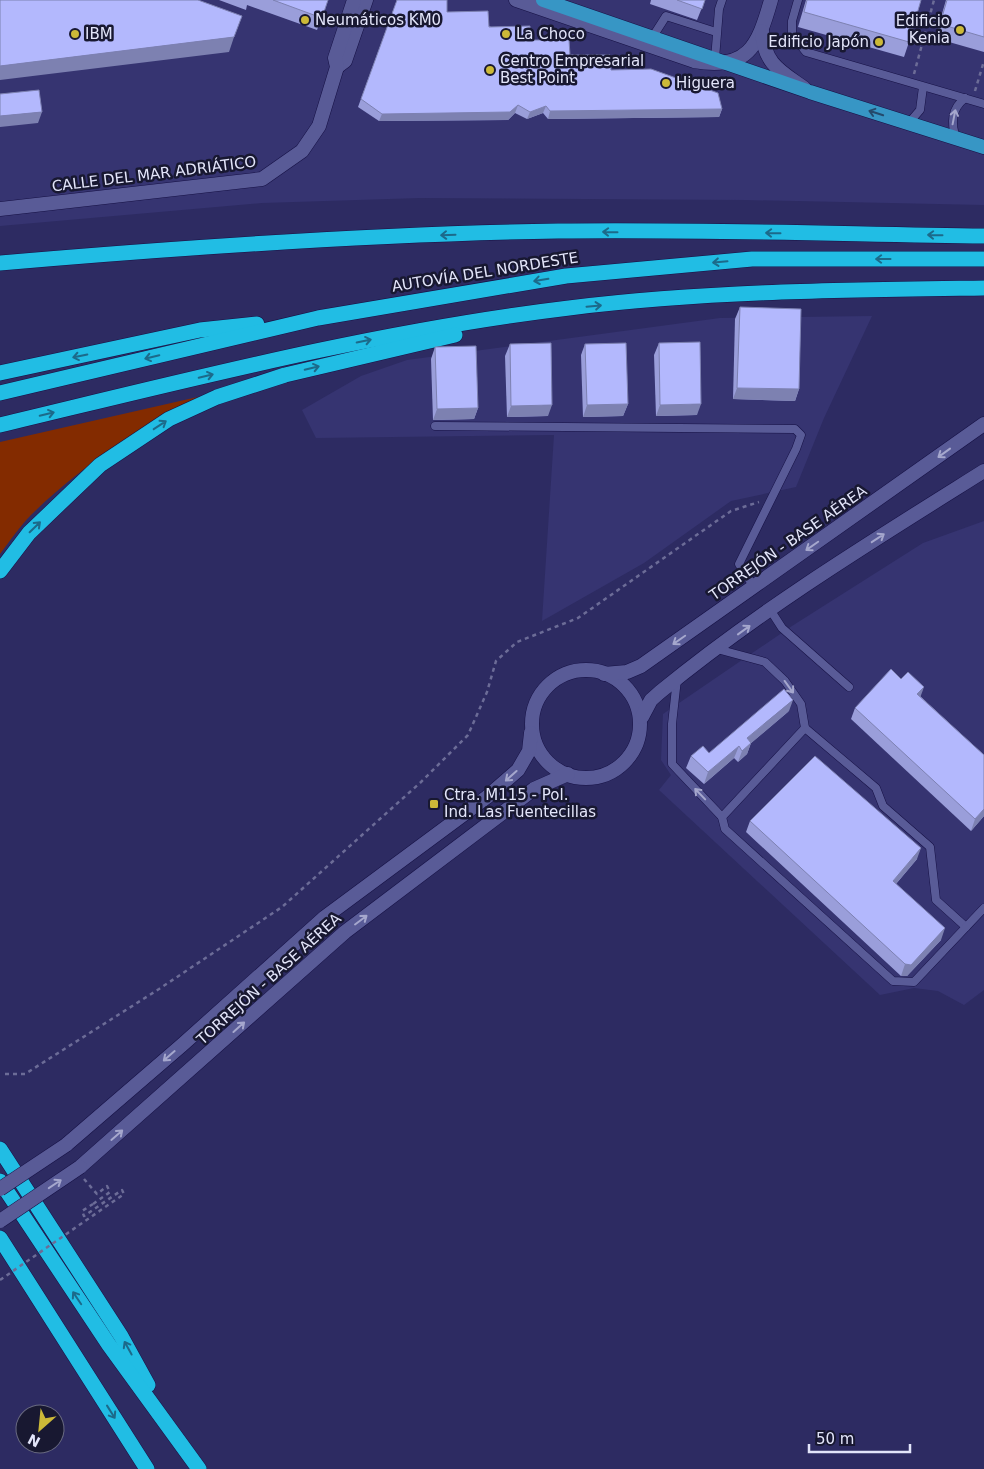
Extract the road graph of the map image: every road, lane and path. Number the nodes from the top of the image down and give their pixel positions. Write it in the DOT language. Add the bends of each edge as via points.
graph roads {
  1 [pos="354,0"];
  2 [pos="366,0"];
  3 [pos="516,0"];
  4 [pos="544,0"];
  5 [pos="722,0"];
  6 [pos="770,0"];
  7 [pos="798,0"];
  8 [pos="934,0"];
  9 [pos="762,30"];
  10 [pos="716,32"];
  11 [pos="652,38"];
  12 [pos="721,61"];
  13 [pos="984,62"];
  14 [pos="337,67"];
  15 [pos="911,82"];
  16 [pos="923,86"];
  17 [pos="810,92"];
  18 [pos="969,100"];
  19 [pos="984,104"];
  20 [pos="908,124"];
  21 [pos="961,140"];
  22 [pos="984,142"];
  23 [pos="984,147"];
  24 [pos="0,209"];
  25 [pos="984,236"];
  26 [pos="984,259"];
  27 [pos="0,263"];
  28 [pos="984,288"];
  29 [pos="569,308"];
  30 [pos="318,318"];
  31 [pos="0,373"];
  32 [pos="0,393"];
  33 [pos="984,424"];
  34 [pos="0,425"];
  35 [pos="435,426"];
  36 [pos="984,471"];
  37 [pos="772,497"];
  38 [pos="0,571"];
  39 [pos="754,587"];
  40 [pos="770,611"];
  41 [pos="717,649"];
  42 [pos="604,674"];
  43 [pos="677,678"];
  44 [pos="849,687"];
  45 [pos="642,718"];
  46 [pos="805,728"];
  47 [pos="531,733"];
  48 [pos="568,774"];
  49 [pos="722,817"];
  50 [pos="984,908"];
  51 [pos="966,927"];
  52 [pos="5,1074"];
  53 [pos="0,1149"];
  54 [pos="81,1166"];
  55 [pos="0,1181"];
  56 [pos="0,1189"];
  57 [pos="0,1221"];
  58 [pos="0,1238"];
  59 [pos="0,1280"];
  60 [pos="177,1437"];
  61 [pos="147,1469"];
  62 [pos="199,1469"];
  1 -- 14 [label="main road, CALLE DEL MAR ADRIÁTICO" via="335,58"];
  2 -- 14 [label="main road, CALLE DEL MAR ADRIÁTICO" via="345,61"];
  3 -- 12 [label="main road" via="694,61 709,64"];
  4 -- 11 [label="main road"];
  5 -- 10 [label="lane"];
  6 -- 9 [label="main road"];
  7 -- 15 [label="lane" via="792,34 806,52"];
  8 -- 15 [label="path"];
  9 -- 12 [label="main road" via="747,54"];
  9 -- 17 [label="main road" via="768,59"];
  10 -- 11 [label="lane" via="666,16"];
  10 -- 12 [label="lane"];
  11 -- 12 [label="main road"];
  12 -- 17 [label="main road"];
  13 -- 18 [label="path"];
  14 -- 24 [label="main road, CALLE DEL MAR ADRIÁTICO" via="319,126 302,151 262,179"];
  15 -- 16 [label="lane"];
  16 -- 18 [label="lane"];
  16 -- 20 [label="lane" via="920,110"];
  20 -- 17 [label="main road, one-way"];
  18 -- 19 [label="lane"];
  21 -- 18 [label="lane, one-way" via="952,128 955,110"];
  20 -- 21 [label="main road"];
  21 -- 22 [label="main road"];
  21 -- 23 [label="main road"];
  25 -- 27 [label="highway, one-way" via="540,232 171,248"];
  26 -- 30 [label="highway, AUTOVÍA DEL NORDESTE, one-way" via="752,259 566,276"];
  29 -- 28 [label="highway, one-way" via="755,292"];
  34 -- 29 [label="highway, one-way" via="383,337"];
  38 -- 29 [label="highway, one-way" via="29,533 100,465 169,419 217,396 284,374"];
  30 -- 31 [label="highway, one-way" via="200,330"];
  30 -- 32 [label="highway, AUTOVÍA DEL NORDESTE, one-way"];
  33 -- 39 [label="main road, TORREJÓN - BASE AÉREA, one-way"];
  35 -- 37 [label="lane" via="796,430 801,435"];
  40 -- 36 [label="main road, one-way"];
  37 -- 39 [label="lane" via="739,564"];
  37 -- 52 [label="path" via="731,511 578,618 517,642 496,661 487,692 468,735 422,782 282,907 25,1074"];
  39 -- 42 [label="main road, TORREJÓN - BASE AÉREA, one-way" via="641,666 627,672"];
  41 -- 40 [label="main road, one-way"];
  40 -- 44 [label="lane" via="782,628"];
  41 -- 43 [label="main road"];
  41 -- 46 [label="lane, one-way" via="765,662 785,681 801,704"];
  42 -- 45 [label="main road" via="622,684 632,695"];
  42 -- 47 [label="main road" via="573,671 547,684 532,707"];
  43 -- 45 [label="main road" via="651,700"];
  49 -- 43 [label="lane, one-way" via="672,764"];
  45 -- 48 [label="main road" via="635,750 623,763 601,776 590,778"];
  46 -- 49 [label="lane"];
  46 -- 51 [label="lane" via="876,788 883,806 930,847 936,900"];
  47 -- 48 [label="main road" via="544,759"];
  47 -- 56 [label="main road, TORREJÓN - BASE AÉREA, one-way, bridge" via="528,751 518,770 500,786 325,917 66,1145"];
  54 -- 48 [label="main road, TORREJÓN - BASE AÉREA, one-way" via="345,932 534,789"];
  49 -- 51 [label="lane" via="725,829 893,981 914,982"];
  50 -- 51 [label="lane"];
  60 -- 53 [label="highway, one-way" via="121,1336"];
  57 -- 54 [label="main road, TORREJÓN - BASE AÉREA, one-way, bridge"];
  54 -- 59 [label="path, bridge" via="87,1171 81,1176 97,1194 107,1186 110,1192 82,1211 84,1216 122,1190 124,1194"];
  60 -- 55 [label="highway, one-way" via="108,1345"];
  58 -- 61 [label="highway, one-way"];
  60 -- 62 [label="highway"];
}
